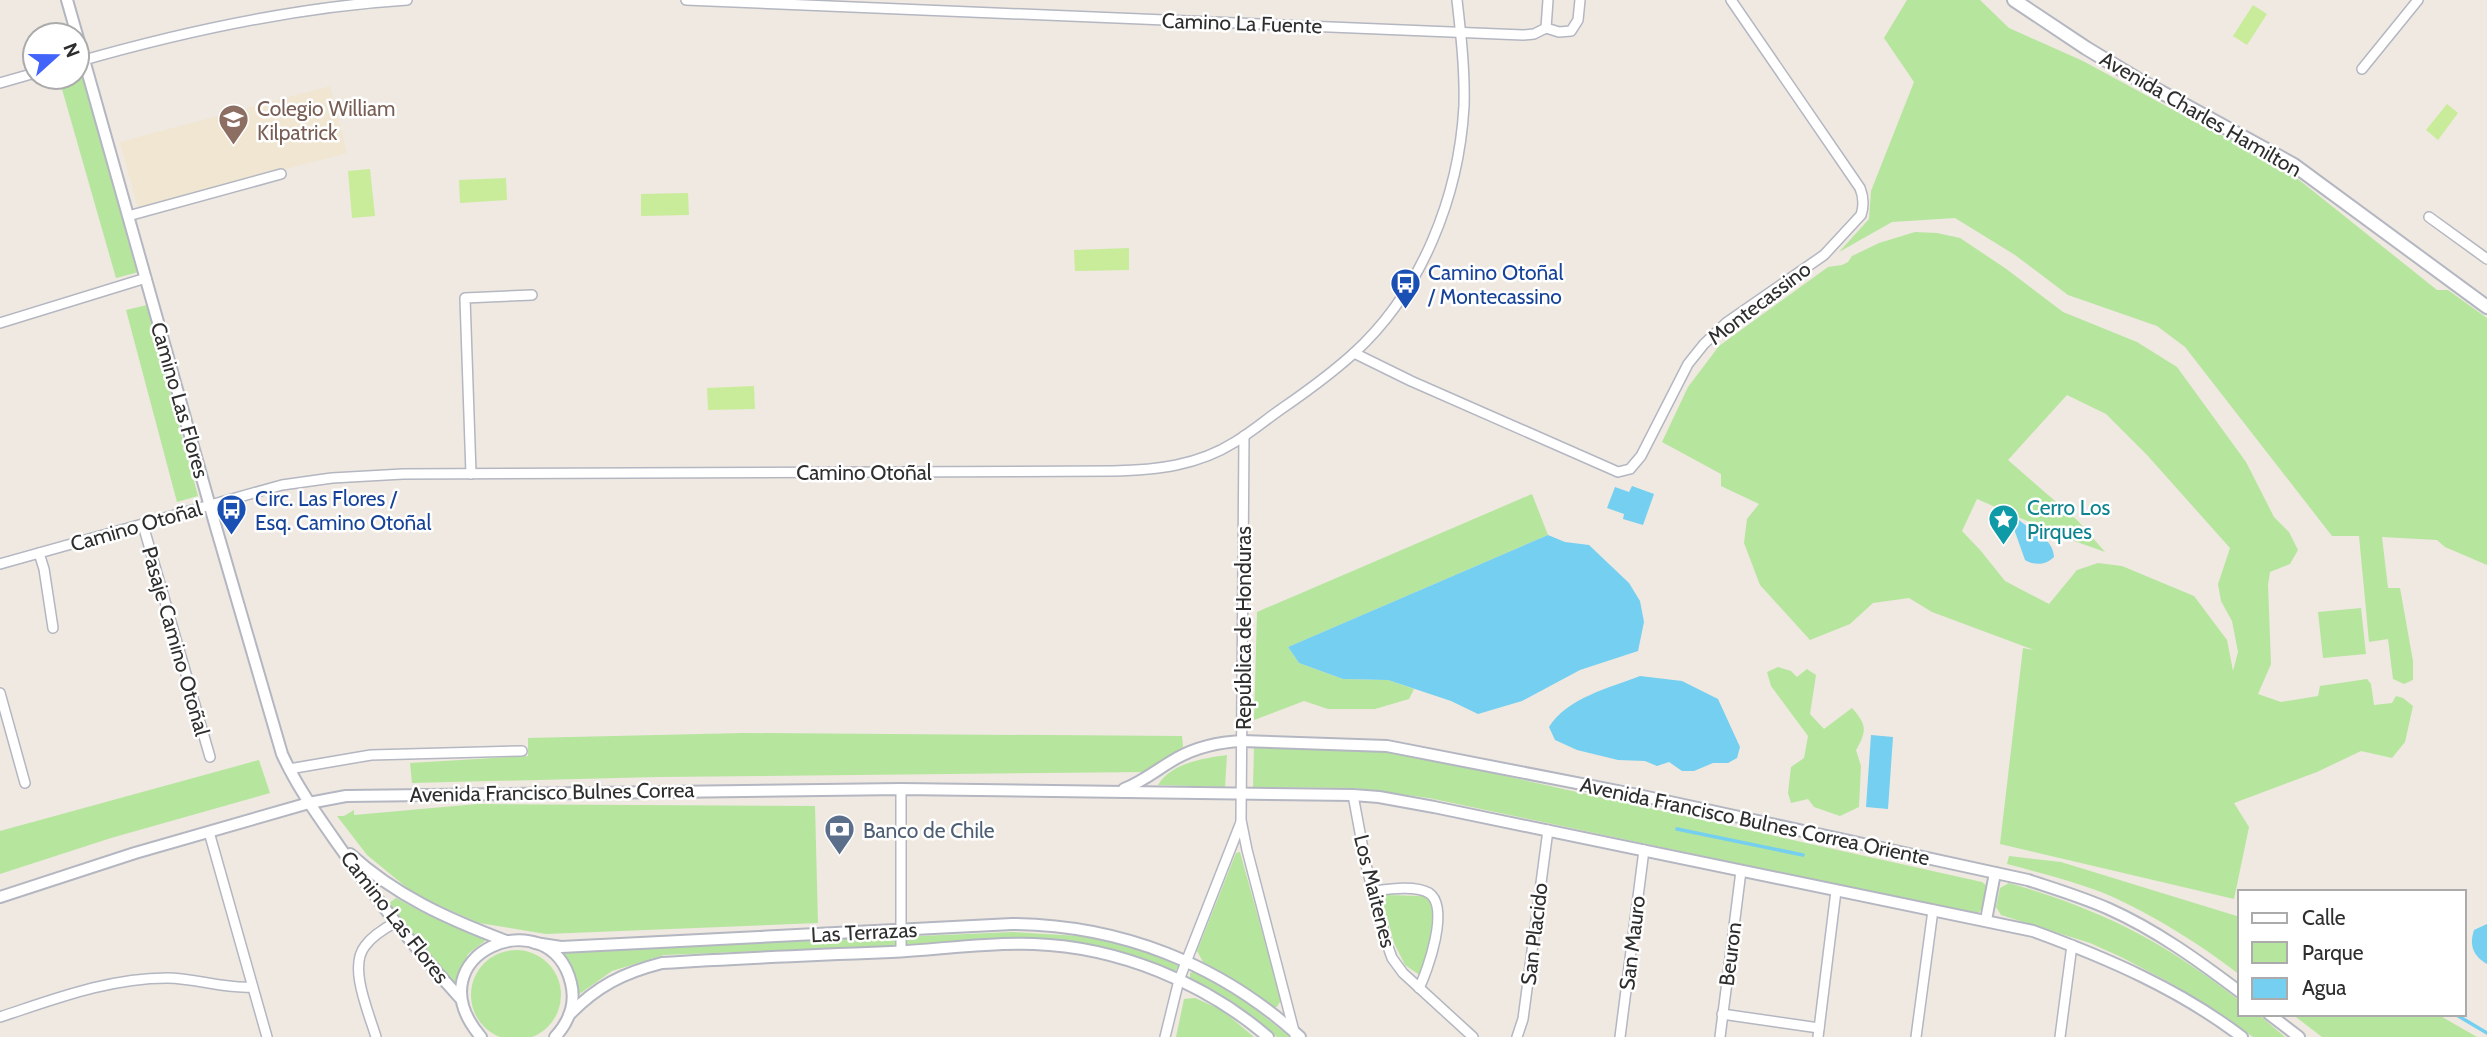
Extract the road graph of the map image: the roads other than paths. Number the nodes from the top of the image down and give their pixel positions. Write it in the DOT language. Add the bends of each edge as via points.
graph roads {
  1 [pos="67,0"];
  2 [pos="407,0"];
  3 [pos="686,0"];
  4 [pos="1457,0"];
  5 [pos="1548,0"];
  6 [pos="1580,0"];
  7 [pos="1731,0"];
  8 [pos="2014,0"];
  9 [pos="2418,0"];
  10 [pos="804,2"];
  11 [pos="860,4"];
  12 [pos="73,21"];
  13 [pos="1546,28"];
  14 [pos="1460,32"];
  15 [pos="91,58"];
  16 [pos="2362,69"];
  17 [pos="21,77"];
  18 [pos="0,83"];
  19 [pos="89,91"];
  20 [pos="281,174"];
  21 [pos="128,216"];
  22 [pos="2429,217"];
  23 [pos="2487,259"];
  24 [pos="146,278"];
  25 [pos="532,295"];
  26 [pos="2487,307"];
  27 [pos="0,323"];
  28 [pos="1354,353"];
  29 [pos="1244,436"];
  30 [pos="471,474"];
  31 [pos="209,505"];
  32 [pos="143,525"];
  33 [pos="39,553"];
  34 [pos="0,564"];
  35 [pos="53,628"];
  36 [pos="0,693"];
  37 [pos="1242,741"];
  38 [pos="522,751"];
  39 [pos="210,757"];
  40 [pos="289,769"];
  41 [pos="26,783"];
  42 [pos="901,789"];
  43 [pos="1119,792"];
  44 [pos="1242,795"];
  45 [pos="1353,795"];
  46 [pos="309,803"];
  47 [pos="1241,820"];
  48 [pos="1548,830"];
  49 [pos="209,832"];
  50 [pos="331,834"];
  51 [pos="1644,850"];
  52 [pos="1741,871"];
  53 [pos="1995,873"];
  54 [pos="1373,891"];
  55 [pos="1836,891"];
  56 [pos="0,897"];
  57 [pos="1933,910"];
  58 [pos="1986,920"];
  59 [pos="396,922"];
  60 [pos="1083,929"];
  61 [pos="901,930"];
  62 [pos="736,938"];
  63 [pos="506,941"];
  64 [pos="535,943"];
  65 [pos="2072,945"];
  66 [pos="1079,949"];
  67 [pos="901,951"];
  68 [pos="737,958"];
  69 [pos="1188,962"];
  70 [pos="1179,980"];
  71 [pos="252,987"];
  72 [pos="1419,988"];
  73 [pos="2238,991"];
  74 [pos="461,999"];
  75 [pos="1722,1014"];
  76 [pos="569,1015"];
  77 [pos="2272,1016"];
  78 [pos="0,1017"];
  79 [pos="1818,1033"];
  80 [pos="478,1035"];
  81 [pos="1296,1036"];
  82 [pos="267,1037"];
  83 [pos="376,1037"];
  84 [pos="555,1037"];
  85 [pos="1165,1037"];
  86 [pos="1268,1037"];
  87 [pos="1473,1037"];
  88 [pos="1517,1037"];
  89 [pos="1620,1037"];
  90 [pos="1720,1037"];
  91 [pos="1916,1037"];
  92 [pos="2060,1037"];
  93 [pos="2242,1037"];
  94 [pos="2300,1037"];
  1 -- 12 [label="street, Camino Las Flores"];
  2 -- 15 [label="street" via="228,24"];
  3 -- 10 [label="street, Camino La Fuente"];
  4 -- 14 [label="street, Camino Otoñal"];
  5 -- 13 [label="street"];
  6 -- 13 [label="street, Camino La Fuente" via="1578,20 1571,31"];
  7 -- 28 [label="street, Montecassino" via="1860,188 1863,209 1824,255 1726,323 1704,344 1630,469 1618,472"];
  8 -- 26 [label="main road, Avenida Charles Hamilton" via="2129,74 2294,164"];
  9 -- 16 [label="street"];
  10 -- 11 [label="street, Camino La Fuente"];
  11 -- 14 [label="street, Camino La Fuente"];
  13 -- 14 [label="street, Camino La Fuente" via="1523,35"];
  14 -- 28 [label="street, Camino Otoñal" via="1462,126 1444,211 1409,285"];
  17 -- 18 [label="street"];
  19 -- 21 [label="street, Camino Las Flores"];
  20 -- 21 [label="street"];
  21 -- 24 [label="street, Camino Las Flores"];
  22 -- 23 [label="street"];
  24 -- 27 [label="street"];
  24 -- 31 [label="street, Camino Las Flores"];
  25 -- 30 [label="street" via="465,298"];
  28 -- 29 [label="street, Camino Otoñal"];
  29 -- 30 [label="street, Camino Otoñal" via="1194,461 1147,470"];
  29 -- 37 [label="street, República de Honduras"];
  30 -- 31 [label="street, Camino Otoñal" via="308,480"];
  31 -- 32 [label="street, Camino Otoñal"];
  31 -- 40 [label="street, Camino Las Flores" via="275,736"];
  32 -- 33 [label="street, Camino Otoñal"];
  32 -- 39 [label="street, Pasaje Camino Otoñal"];
  33 -- 34 [label="street, Camino Otoñal"];
  33 -- 35 [label="street"];
  36 -- 41 [label="street"];
  37 -- 43 [label="street, Avenida Francisco Bulnes Correa" via="1191,751"];
  37 -- 44 [label="street, República de Honduras"];
  37 -- 53 [label="street, Avenida Francisco Bulnes Correa Oriente" via="1387,746 1639,795"];
  38 -- 40 [label="street" via="370,755"];
  40 -- 46 [label="street, Camino Las Flores"];
  42 -- 43 [label="street, Avenida Francisco Bulnes Correa"];
  42 -- 46 [label="street, Avenida Francisco Bulnes Correa" via="400,794"];
  42 -- 61 [label="street"];
  43 -- 44 [label="street, Avenida Francisco Bulnes Correa"];
  44 -- 45 [label="street"];
  44 -- 47 [label="street, República de Honduras"];
  45 -- 48 [label="street"];
  45 -- 54 [label="street, Los Maitenes"];
  46 -- 49 [label="street, Avenida Francisco Bulnes Correa"];
  46 -- 50 [label="street, Camino Las Flores"];
  47 -- 69 [label="street, República de Honduras"];
  47 -- 81 [label="street, República de Honduras"];
  48 -- 51 [label="street"];
  48 -- 88 [label="street, San Placido"];
  49 -- 56 [label="street, Avenida Francisco Bulnes Correa"];
  49 -- 71 [label="street"];
  50 -- 59 [label="street, Camino Las Flores"];
  50 -- 63 [label="street, Camino Las Flores" via="362,865 415,903"];
  51 -- 52 [label="street"];
  51 -- 89 [label="street, San Mauro"];
  52 -- 55 [label="street"];
  52 -- 75 [label="street, Beuron"];
  53 -- 58 [label="street"];
  53 -- 73 [label="street, Avenida Francisco Bulnes Correa Oriente" via="2111,910 2170,942"];
  54 -- 72 [label="street, Los Maitenes" via="1392,958"];
  54 -- 72 [label="street" via="1418,890 1436,901 1432,956"];
  55 -- 57 [label="street"];
  55 -- 79 [label="street"];
  57 -- 58 [label="street"];
  57 -- 91 [label="street"];
  58 -- 65 [label="street"];
  59 -- 74 [label="street, Camino Las Flores"];
  59 -- 83 [label="street" via="366,944 358,960"];
  60 -- 61 [label="street, Las Terrazas" via="1012,924"];
  60 -- 66 [label="street"];
  60 -- 69 [label="street, Las Terrazas" via="1147,945"];
  61 -- 62 [label="street, Las Terrazas"];
  61 -- 67 [label="street"];
  62 -- 64 [label="street, Las Terrazas" via="561,947"];
  62 -- 68 [label="street"];
  63 -- 64 [label="street, Las Terrazas"];
  63 -- 74 [label="street" via="485,948 474,958 463,977"];
  64 -- 76 [label="street" via="556,957 566,971 573,996"];
  65 -- 92 [label="street"];
  65 -- 93 [label="street" via="2156,981"];
  66 -- 67 [label="street, Las Terrazas" via="1012,944"];
  66 -- 70 [label="street, Las Terrazas" via="1125,959"];
  67 -- 68 [label="street, Las Terrazas"];
  68 -- 76 [label="street, Las Terrazas" via="642,968 598,988"];
  69 -- 70 [label="street, República de Honduras"];
  69 -- 81 [label="street, República de Honduras" via="1262,1005"];
  70 -- 85 [label="street, República de Honduras"];
  70 -- 86 [label="street"];
  71 -- 78 [label="street" via="178,979 131,981 91,988"];
  71 -- 82 [label="street"];
  72 -- 87 [label="street, Los Maitenes"];
  74 -- 80 [label="street, Camino Las Flores"];
  75 -- 79 [label="street"];
  75 -- 90 [label="street, Beuron"];
  76 -- 84 [label="street, Las Terrazas"];
  77 -- 94 [label="street"];
}
